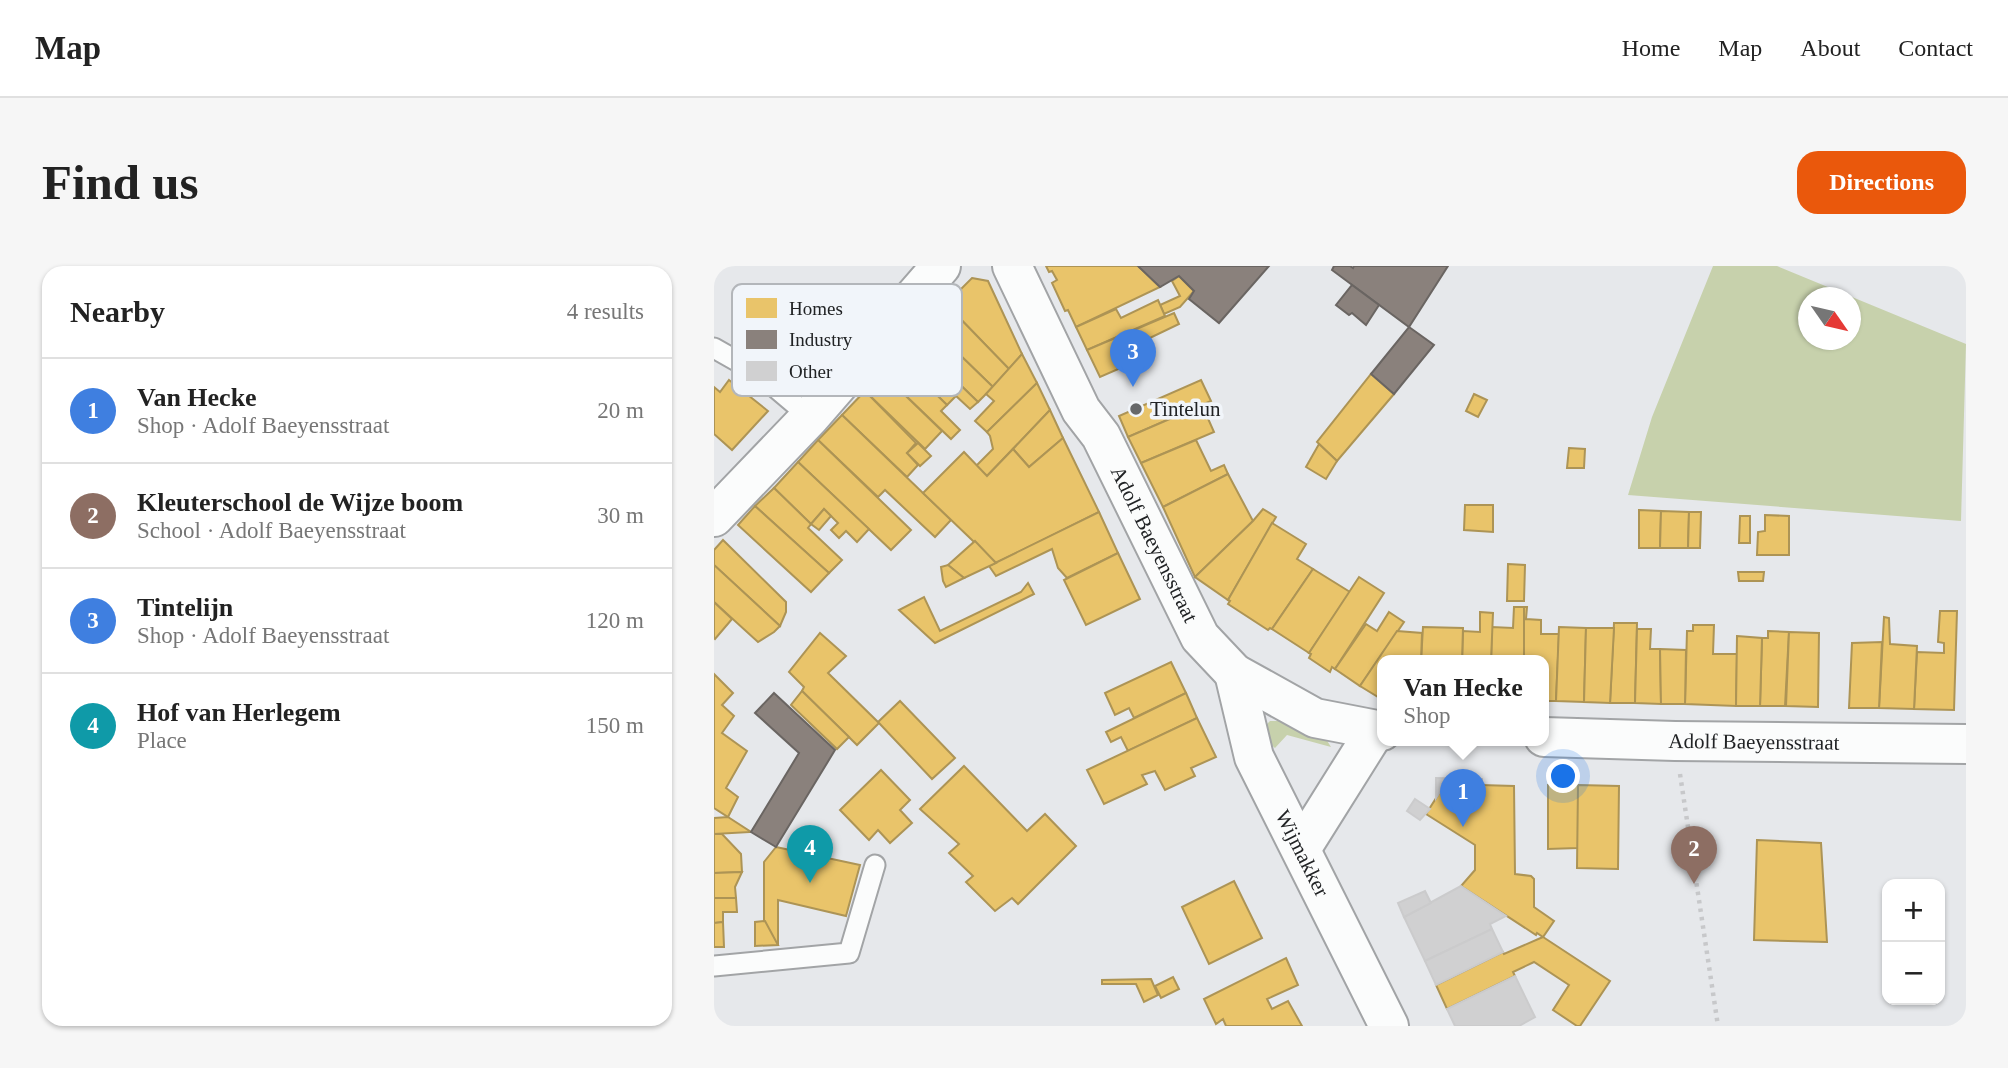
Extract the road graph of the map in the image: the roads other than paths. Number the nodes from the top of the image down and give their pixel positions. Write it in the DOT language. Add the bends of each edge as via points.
graph roads {
  1 [pos="941,266"];
  2 [pos="1012,266"];
  3 [pos="925,284"];
  4 [pos="714,348"];
  5 [pos="732,358"];
  6 [pos="785,396"];
  7 [pos="828,396"];
  8 [pos="810,417"];
  9 [pos="714,517"];
  10 [pos="1234,673"];
  11 [pos="1377,731"];
  12 [pos="1377,734"];
  13 [pos="1549,737"];
  14 [pos="1966,744"];
  15 [pos="1301,849"];
  16 [pos="875,865"];
  17 [pos="714,966"];
  18 [pos="1389,1026"];
  1 -- 3 [label="street"];
  2 -- 10 [label="street, Adolf Baeyensstraat" via="1081,410 1101,436 1200,637"];
  4 -- 5 [label="lane"];
  6 -- 8 [label="lane"];
  7 -- 8 [label="street"];
  8 -- 9 [label="street"];
  10 -- 11 [label="street, Adolf Baeyensstraat" via="1315,718"];
  10 -- 15 [label="street, Wijmakker" via="1254,757"];
  12 -- 15 [label="street"];
  13 -- 14 [label="street, Adolf Baeyensstraat"];
  15 -- 18 [label="street, Wijmakker"];
  16 -- 17 [label="lane" via="849,953"];
}
